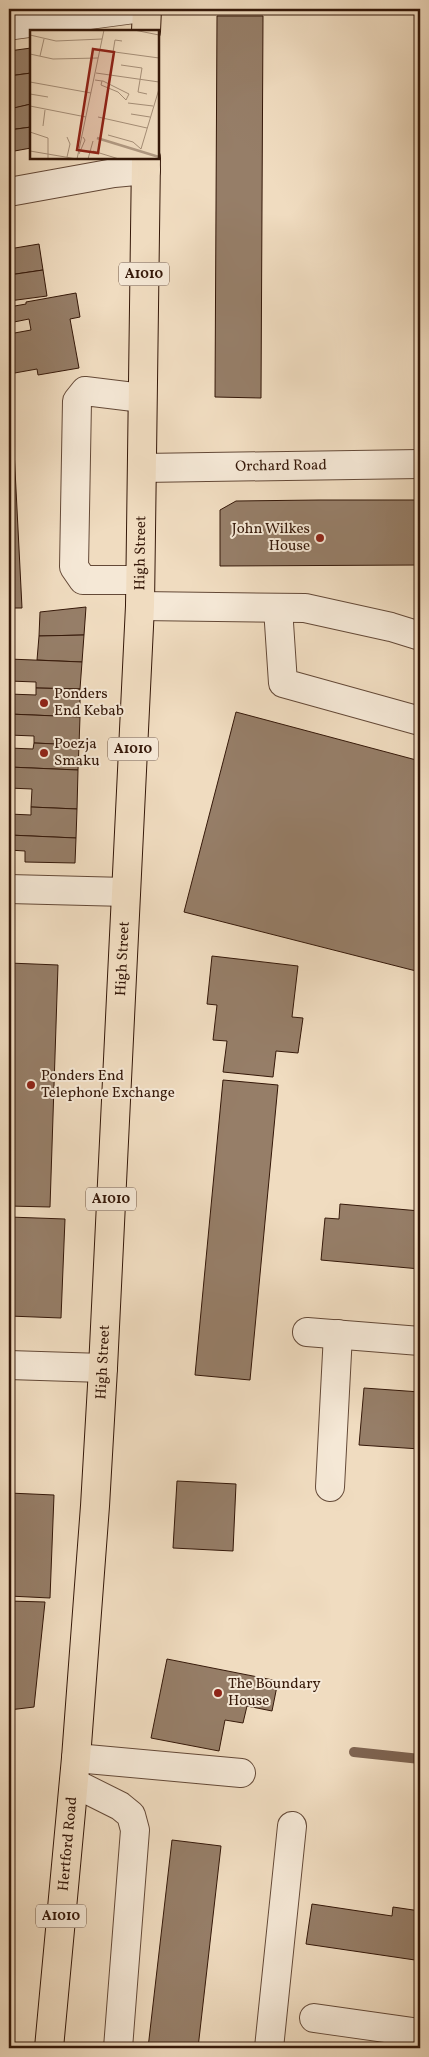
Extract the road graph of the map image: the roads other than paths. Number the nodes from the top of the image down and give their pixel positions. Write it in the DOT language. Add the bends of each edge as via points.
graph roads {
  1 [pos="134,9"];
  2 [pos="146,9"];
  3 [pos="14,25"];
  4 [pos="146,30"];
  5 [pos="146,164"];
  6 [pos="9,192"];
  7 [pos="142,398"];
  8 [pos="420,464"];
  9 [pos="142,468"];
  10 [pos="140,593"];
  11 [pos="278,608"];
  12 [pos="420,636"];
  13 [pos="420,721"];
  14 [pos="9,889"];
  15 [pos="126,892"];
  16 [pos="307,1332"];
  17 [pos="338,1334"];
  18 [pos="420,1341"];
  19 [pos="9,1365"];
  20 [pos="103,1368"];
  21 [pos="330,1487"];
  22 [pos="75,1771"];
  23 [pos="241,1773"];
  24 [pos="292,1826"];
  25 [pos="314,2018"];
  26 [pos="420,2033"];
  27 [pos="49,2048"];
  28 [pos="118,2048"];
  29 [pos="269,2048"];
  1 -- 3 [label="street"];
  2 -- 4 [label="main road"];
  5 -- 6 [label="street"];
  5 -- 7 [label="main road, High Street / A1010"];
  7 -- 9 [label="main road, High Street / A1010"];
  7 -- 10 [label="street" via="85,391 77,401 74,547 74,567 83,580"];
  8 -- 9 [label="street, Orchard Road"];
  9 -- 10 [label="main road, High Street / A1010"];
  10 -- 11 [label="street"];
  10 -- 15 [label="main road, High Street / A1010"];
  11 -- 12 [label="street" via="304,608"];
  11 -- 13 [label="street" via="283,684"];
  14 -- 15 [label="street"];
  15 -- 20 [label="main road, High Street / A1010"];
  16 -- 17 [label="street"];
  17 -- 18 [label="street"];
  17 -- 21 [label="street"];
  19 -- 20 [label="street"];
  20 -- 22 [label="main road, High Street / A1010"];
  22 -- 23 [label="street"];
  22 -- 27 [label="main road, Hertford Road / A1010"];
  22 -- 28 [label="street" via="131,1815 135,1830"];
  24 -- 29 [label="street"];
  25 -- 26 [label="street"];
}
